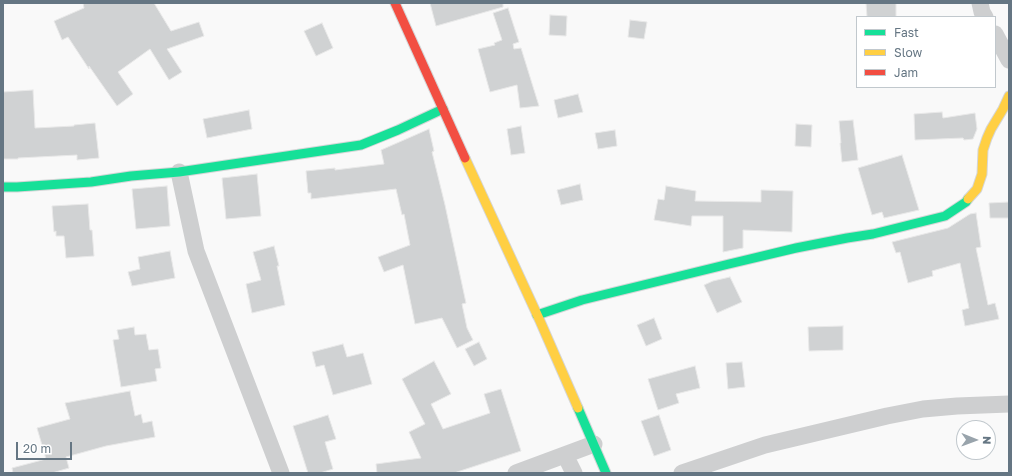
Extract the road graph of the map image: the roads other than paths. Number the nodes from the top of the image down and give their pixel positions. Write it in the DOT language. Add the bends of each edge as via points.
graph roads {
  1 [pos="395,3"];
  2 [pos="980,3"];
  3 [pos="984,16"];
  4 [pos="996,36"];
  5 [pos="1009,60"];
  6 [pos="1009,96"];
  7 [pos="442,109"];
  8 [pos="179,172"];
  9 [pos="3,187"];
  10 [pos="537,315"];
  11 [pos="1009,404"];
  12 [pos="594,444"];
  13 [pos="565,455"];
  14 [pos="281,473"];
  15 [pos="516,473"];
  16 [pos="574,473"];
  17 [pos="606,473"];
  18 [pos="682,473"];
  1 -- 7 [label="street"];
  2 -- 3 [label="street"];
  4 -- 5 [label="street"];
  6 -- 10 [label="street" via="987,138 983,150 982,174 977,189 966,202 945,216 729,264 582,300"];
  7 -- 8 [label="street" via="361,144"];
  7 -- 10 [label="street"];
  8 -- 9 [label="street" via="91,182"];
  8 -- 14 [label="street" via="196,251"];
  10 -- 12 [label="street"];
  11 -- 18 [label="street" via="923,409 887,416 765,445"];
  12 -- 13 [label="street"];
  12 -- 17 [label="street"];
  13 -- 15 [label="street"];
  13 -- 16 [label="street"];
}
